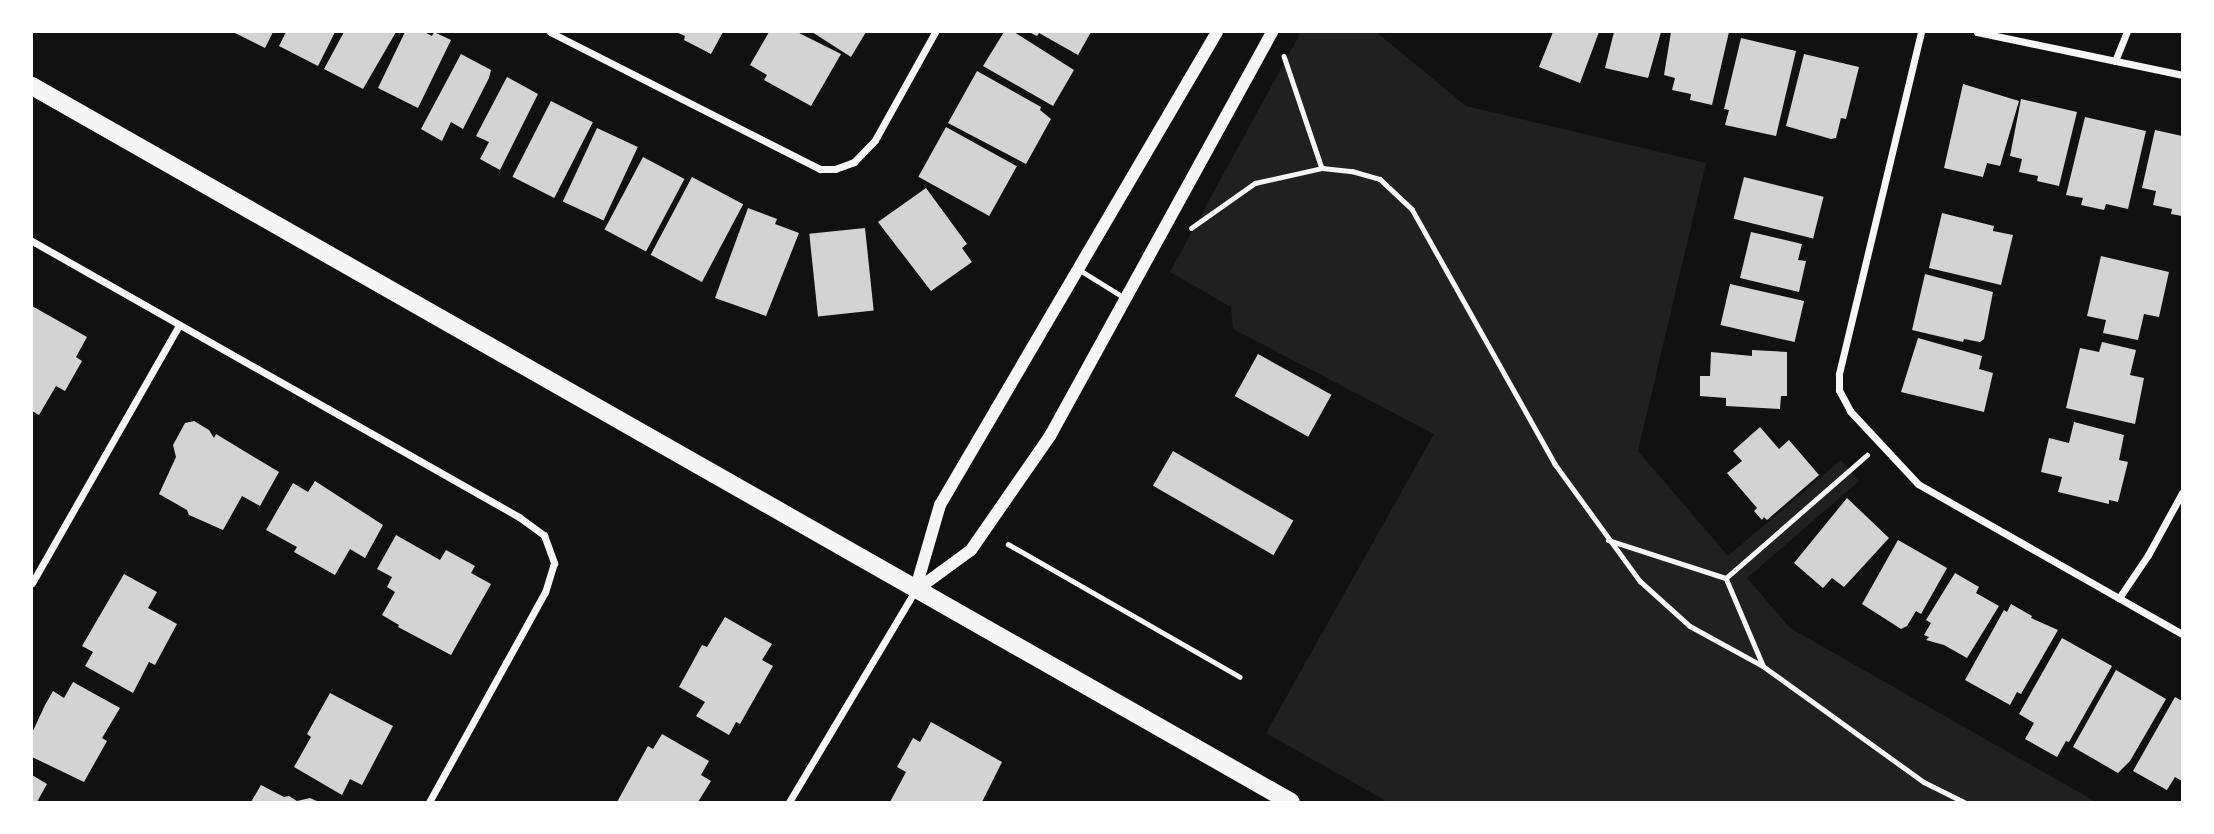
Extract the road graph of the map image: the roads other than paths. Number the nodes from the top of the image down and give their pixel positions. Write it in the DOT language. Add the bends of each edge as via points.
graph roads {
  1 [pos="551,32"];
  2 [pos="934,32"];
  3 [pos="1217,32"];
  4 [pos="1272,32"];
  5 [pos="1921,32"];
  6 [pos="1977,32"];
  7 [pos="2127,32"];
  8 [pos="2115,61"];
  9 [pos="2182,75"];
  10 [pos="32,86"];
  11 [pos="32,241"];
  12 [pos="1078,268"];
  13 [pos="1126,299"];
  14 [pos="179,325"];
  15 [pos="2182,493"];
  16 [pos="32,583"];
  17 [pos="915,591"];
  18 [pos="2119,598"];
  19 [pos="2182,634"];
  20 [pos="429,803"];
  21 [pos="789,803"];
  22 [pos="1291,803"];
  1 -- 2 [label="street" via="820,169 854,162 875,141"];
  3 -- 12 [label="street"];
  4 -- 13 [label="street"];
  5 -- 18 [label="street" via="1839,374 1839,390 1850,411 1918,484"];
  6 -- 8 [label="street"];
  7 -- 8 [label="street"];
  8 -- 9 [label="street"];
  10 -- 17 [label="main road"];
  11 -- 14 [label="street"];
  12 -- 13 [label="lane"];
  12 -- 17 [label="street" via="940,505"];
  13 -- 17 [label="street" via="1050,436 971,550"];
  14 -- 16 [label="street"];
  14 -- 20 [label="street" via="544,535 554,564 545,592"];
  15 -- 18 [label="street"];
  17 -- 21 [label="street"];
  17 -- 22 [label="main road"];
  18 -- 19 [label="street"];
}
